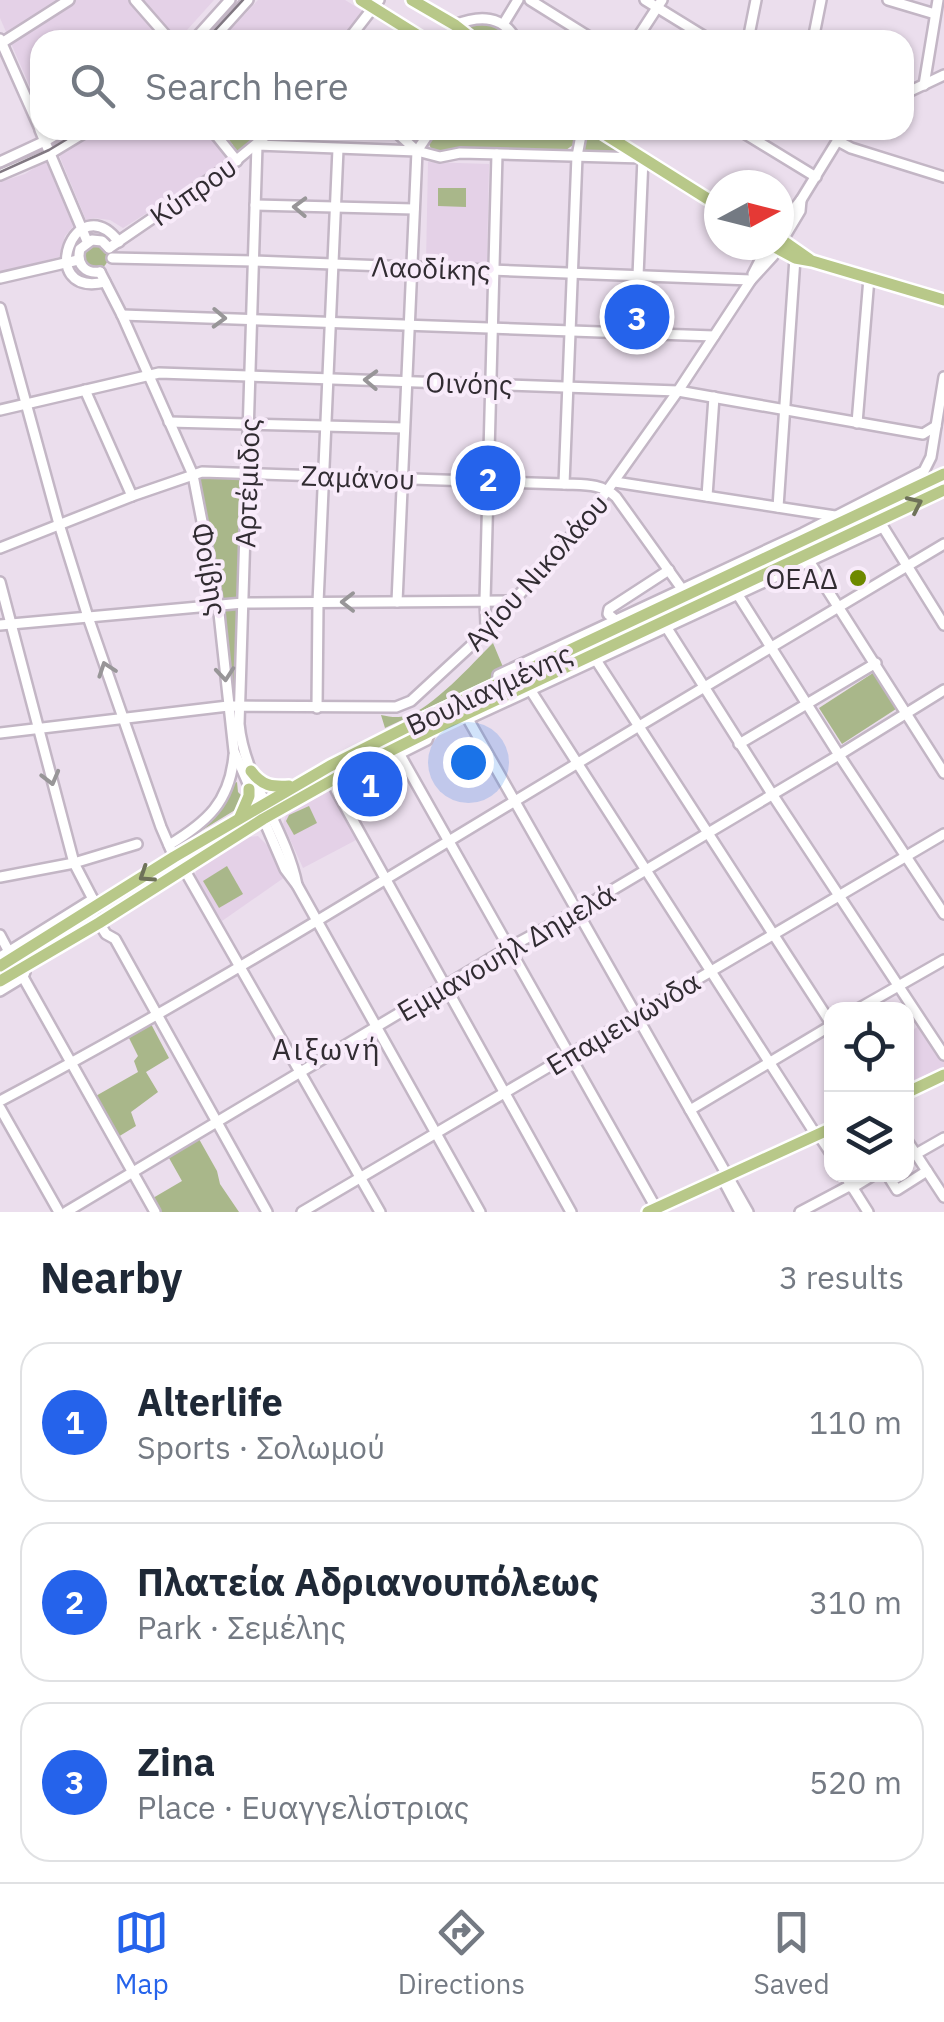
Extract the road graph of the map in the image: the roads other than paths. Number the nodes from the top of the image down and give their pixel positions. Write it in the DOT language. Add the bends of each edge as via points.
graph roads {
  1 [pos="69,0"];
  2 [pos="135,0"];
  3 [pos="230,0"];
  4 [pos="248,0"];
  5 [pos="362,0"];
  6 [pos="412,0"];
  7 [pos="518,0"];
  8 [pos="530,0"];
  9 [pos="645,0"];
  10 [pos="756,0"];
  11 [pos="821,0"];
  12 [pos="888,0"];
  13 [pos="938,0"];
  14 [pos="377,4"];
  15 [pos="660,4"];
  16 [pos="935,14"];
  17 [pos="504,23"];
  18 [pos="455,25"];
  19 [pos="161,30"];
  20 [pos="203,30"];
  21 [pos="221,30"];
  22 [pos="356,30"];
  23 [pos="412,30"];
  24 [pos="461,30"];
  25 [pos="509,30"];
  26 [pos="578,30"];
  27 [pos="643,30"];
  28 [pos="696,30"];
  29 [pos="750,30"];
  30 [pos="815,30"];
  31 [pos="1,42"];
  32 [pos="944,75"];
  33 [pos="924,84"];
  34 [pos="914,89"];
  35 [pos="30,107"];
  36 [pos="49,140"];
  37 [pos="73,140"];
  38 [pos="220,140"];
  39 [pos="262,140"];
  40 [pos="405,140"];
  41 [pos="424,140"];
  42 [pos="580,140"];
  43 [pos="614,140"];
  44 [pos="755,140"];
  45 [pos="838,141"];
  46 [pos="46,142"];
  47 [pos="257,145"];
  48 [pos="338,149"];
  49 [pos="417,151"];
  50 [pos="51,154"];
  51 [pos="497,154"];
  52 [pos="577,156"];
  53 [pos="643,158"];
  54 [pos="237,161"];
  55 [pos="0,162"];
  56 [pos="0,176"];
  57 [pos="816,177"];
  58 [pos="944,178"];
  59 [pos="704,197"];
  60 [pos="256,206"];
  61 [pos="336,208"];
  62 [pos="414,209"];
  63 [pos="794,218"];
  64 [pos="82,230"];
  65 [pos="87,242"];
  66 [pos="113,249"];
  67 [pos="794,251"];
  68 [pos="794,258"];
  69 [pos="78,260"];
  70 [pos="764,260"];
  71 [pos="794,260"];
  72 [pos="254,261"];
  73 [pos="812,261"];
  74 [pos="66,263"];
  75 [pos="333,264"];
  76 [pos="412,267"];
  77 [pos="494,270"];
  78 [pos="572,273"];
  79 [pos="638,276"];
  80 [pos="102,277"];
  81 [pos="0,278"];
  82 [pos="868,278"];
  83 [pos="751,280"];
  84 [pos="944,300"];
  85 [pos="0,308"];
  86 [pos="122,315"];
  87 [pos="252,320"];
  88 [pos="330,322"];
  89 [pos="409,325"];
  90 [pos="492,328"];
  91 [pos="570,330"];
  92 [pos="714,336"];
  93 [pos="149,376"];
  94 [pos="250,376"];
  95 [pos="944,377"];
  96 [pos="328,378"];
  97 [pos="407,381"];
  98 [pos="490,385"];
  99 [pos="568,386"];
  100 [pos="85,390"];
  101 [pos="678,391"];
  102 [pos="714,397"];
  103 [pos="26,404"];
  104 [pos="0,410"];
  105 [pos="786,410"];
  106 [pos="169,422"];
  107 [pos="857,423"];
  108 [pos="249,424"];
  109 [pos="326,426"];
  110 [pos="936,426"];
  111 [pos="404,428"];
  112 [pos="931,457"];
  113 [pos="944,459"];
  114 [pos="247,473"];
  115 [pos="193,474"];
  116 [pos="944,474"];
  117 [pos="324,475"];
  118 [pos="402,478"];
  119 [pos="489,481"];
  120 [pos="912,483"];
  121 [pos="564,484"];
  122 [pos="612,486"];
  123 [pos="944,490"];
  124 [pos="132,496"];
  125 [pos="707,496"];
  126 [pos="778,507"];
  127 [pos="794,509"];
  128 [pos="838,516"];
  129 [pos="59,524"];
  130 [pos="802,533"];
  131 [pos="944,544"];
  132 [pos="0,548"];
  133 [pos="809,562"];
  134 [pos="906,567"];
  135 [pos="669,570"];
  136 [pos="0,582"];
  137 [pos="682,589"];
  138 [pos="738,595"];
  139 [pos="485,601"];
  140 [pos="516,601"];
  141 [pos="243,602"];
  142 [pos="318,602"];
  143 [pos="397,602"];
  144 [pos="661,603"];
  145 [pos="218,604"];
  146 [pos="840,606"];
  147 [pos="88,616"];
  148 [pos="614,619"];
  149 [pos="5,624"];
  150 [pos="664,624"];
  151 [pos="944,626"];
  152 [pos="490,630"];
  153 [pos="620,645"];
  154 [pos="770,648"];
  155 [pos="596,660"];
  156 [pos="876,663"];
  157 [pos="498,685"];
  158 [pos="537,685"];
  159 [pos="704,687"];
  160 [pos="944,690"];
  161 [pos="806,703"];
  162 [pos="228,706"];
  163 [pos="240,706"];
  164 [pos="316,708"];
  165 [pos="906,714"];
  166 [pos="123,718"];
  167 [pos="38,727"];
  168 [pos="637,727"];
  169 [pos="430,731"];
  170 [pos="0,733"];
  171 [pos="740,744"];
  172 [pos="234,750"];
  173 [pos="399,753"];
  174 [pos="839,755"];
  175 [pos="577,764"];
  176 [pos="944,773"];
  177 [pos="353,776"];
  178 [pos="336,778"];
  179 [pos="229,781"];
  180 [pos="249,781"];
  181 [pos="293,786"];
  182 [pos="772,794"];
  183 [pos="515,802"];
  184 [pos="265,810"];
  185 [pos="240,818"];
  186 [pos="708,833"];
  187 [pos="944,834"];
  188 [pos="448,842"];
  189 [pos="136,844"];
  190 [pos="172,851"];
  191 [pos="906,856"];
  192 [pos="74,863"];
  193 [pos="184,869"];
  194 [pos="646,870"];
  195 [pos="0,877"];
  196 [pos="384,880"];
  197 [pos="839,896"];
  198 [pos="95,903"];
  199 [pos="577,911"];
  200 [pos="944,914"];
  201 [pos="316,923"];
  202 [pos="98,924"];
  203 [pos="774,934"];
  204 [pos="0,936"];
  205 [pos="510,948"];
  206 [pos="5,954"];
  207 [pos="944,960"];
  208 [pos="0,966"];
  209 [pos="240,966"];
  210 [pos="712,970"];
  211 [pos="24,972"];
  212 [pos="0,981"];
  213 [pos="446,986"];
  214 [pos="898,986"];
  215 [pos="0,990"];
  216 [pos="871,1002"];
  217 [pos="824,1012"];
  218 [pos="156,1014"];
  219 [pos="636,1015"];
  220 [pos="376,1029"];
  221 [pos="824,1030"];
  222 [pos="569,1054"];
  223 [pos="944,1055"];
  224 [pos="770,1062"];
  225 [pos="70,1064"];
  226 [pos="301,1073"];
  227 [pos="944,1075"];
  228 [pos="506,1092"];
  229 [pos="908,1092"];
  230 [pos="0,1105"];
  231 [pos="690,1110"];
  232 [pos="217,1123"];
  233 [pos="824,1131"];
  234 [pos="436,1133"];
  235 [pos="817,1134"];
  236 [pos="944,1138"];
  237 [pos="824,1144"];
  238 [pos="914,1151"];
  239 [pos="916,1154"];
  240 [pos="927,1171"];
  241 [pos="132,1173"];
  242 [pos="724,1176"];
  243 [pos="360,1177"];
  244 [pos="914,1179"];
  245 [pos="849,1182"];
  246 [pos="860,1182"];
  247 [pos="852,1186"];
  248 [pos="944,1196"];
  249 [pos="652,1210"];
  250 [pos="58,1212"];
  251 [pos="66,1212"];
  252 [pos="155,1212"];
  253 [pos="267,1212"];
  254 [pos="302,1212"];
  255 [pos="380,1212"];
  256 [pos="480,1212"];
  257 [pos="571,1212"];
  258 [pos="740,1212"];
  259 [pos="748,1212"];
  260 [pos="800,1212"];
  261 [pos="868,1212"];
  1 -- 31 [label="street"];
  2 -- 19 [label="street"];
  3 -- 20 [label="street"];
  4 -- 21 [label="street"];
  5 -- 14 [label="main road"];
  6 -- 18 [label="main road"];
  7 -- 17 [label="street"];
  8 -- 26 [label="street"];
  9 -- 15 [label="street"];
  10 -- 29 [label="street"];
  11 -- 30 [label="street"];
  12 -- 16 [label="street"];
  13 -- 16 [label="street"];
  14 -- 22 [label="street"];
  14 -- 23 [label="main road"];
  15 -- 27 [label="street"];
  15 -- 28 [label="street"];
  16 -- 33 [label="street"];
  17 -- 18 [label="street" via="481,18"];
  17 -- 25 [label="street"];
  18 -- 24 [label="main road"];
  31 -- 35 [label="street"];
  32 -- 33 [label="street"];
  33 -- 34 [label="street"];
  36 -- 46 [label="street"];
  37 -- 50 [label="street"];
  38 -- 54 [label="street"];
  39 -- 47 [label="street, Κύπρου"];
  40 -- 49 [label="street"];
  41 -- 49 [label="street"];
  42 -- 52 [label="street"];
  43 -- 53 [label="main road"];
  44 -- 57 [label="street"];
  45 -- 57 [label="street, Αγίου Νικολάου"];
  45 -- 58 [label="street"];
  46 -- 50 [label="street"];
  46 -- 55 [label="street"];
  47 -- 48 [label="street"];
  47 -- 54 [label="street, Κύπρου"];
  47 -- 60 [label="street, Αρτέμιδος"];
  48 -- 49 [label="street"];
  48 -- 61 [label="street"];
  49 -- 51 [label="street" via="440,157"];
  49 -- 62 [label="street"];
  50 -- 56 [label="street"];
  50 -- 64 [label="street"];
  51 -- 52 [label="street"];
  51 -- 77 [label="street"];
  52 -- 53 [label="street"];
  52 -- 78 [label="street"];
  53 -- 59 [label="main road"];
  53 -- 79 [label="street"];
  54 -- 66 [label="street, Κύπρου"];
  57 -- 63 [label="street, Αγίου Νικολάου"];
  61 -- 60 [label="street, one-way"];
  60 -- 72 [label="street, Αρτέμιδος"];
  61 -- 62 [label="street"];
  61 -- 75 [label="street"];
  62 -- 76 [label="street"];
  64 -- 65 [label="street"];
  64 -- 66 [label="street" via="103,228 112,234"];
  64 -- 74 [label="street" via="68,244"];
  65 -- 66 [label="street"];
  65 -- 69 [label="street"];
  66 -- 72 [label="street, Λαοδίκης"];
  66 -- 80 [label="street"];
  67 -- 73 [label="main road"];
  68 -- 73 [label="main road"];
  69 -- 74 [label="street"];
  69 -- 80 [label="street"];
  70 -- 83 [label="street, Αγίου Νικολάου"];
  71 -- 105 [label="street"];
  72 -- 75 [label="street, Λαοδίκης"];
  72 -- 87 [label="street, Αρτέμιδος"];
  73 -- 82 [label="main road"];
  74 -- 80 [label="street" via="81,281 93,284"];
  74 -- 81 [label="street"];
  75 -- 76 [label="street, Λαοδίκης"];
  75 -- 88 [label="street"];
  76 -- 77 [label="street, Λαοδίκης"];
  76 -- 89 [label="street"];
  77 -- 78 [label="street, Λαοδίκης"];
  77 -- 90 [label="street"];
  78 -- 79 [label="street, Λαοδίκης"];
  78 -- 91 [label="street"];
  79 -- 83 [label="street, Λαοδίκης"];
  80 -- 86 [label="street, Φοίβης"];
  82 -- 84 [label="main road"];
  82 -- 107 [label="street"];
  83 -- 92 [label="street, Αγίου Νικολάου"];
  85 -- 103 [label="street"];
  86 -- 87 [label="street, one-way"];
  86 -- 93 [label="street, Φοίβης"];
  87 -- 88 [label="street"];
  87 -- 94 [label="street, Αρτέμιδος"];
  88 -- 89 [label="street"];
  88 -- 96 [label="street"];
  89 -- 90 [label="street"];
  89 -- 97 [label="street"];
  90 -- 91 [label="street"];
  90 -- 98 [label="street"];
  91 -- 92 [label="street"];
  91 -- 99 [label="street"];
  92 -- 101 [label="street, Αγίου Νικολάου"];
  93 -- 94 [label="street, Οινόης"];
  93 -- 100 [label="street, Οινόης"];
  93 -- 106 [label="street, Φοίβης"];
  94 -- 96 [label="street, Οινόης"];
  94 -- 108 [label="street, Αρτέμιδος"];
  95 -- 110 [label="street"];
  97 -- 96 [label="street, Οινόης, one-way"];
  96 -- 109 [label="street"];
  97 -- 98 [label="street, Οινόης"];
  97 -- 111 [label="street"];
  98 -- 99 [label="street, Οινόης"];
  98 -- 119 [label="street"];
  99 -- 101 [label="street, Οινόης"];
  99 -- 121 [label="street"];
  100 -- 103 [label="street, Οινόης"];
  100 -- 124 [label="street"];
  101 -- 102 [label="street, Οινόης"];
  101 -- 122 [label="street, Αγίου Νικολάου"];
  102 -- 105 [label="street, Οινόης"];
  102 -- 125 [label="street"];
  103 -- 104 [label="street, Οινόης"];
  103 -- 129 [label="street"];
  105 -- 107 [label="street, Οινόης"];
  105 -- 126 [label="street"];
  106 -- 108 [label="street"];
  106 -- 115 [label="street, Φοίβης"];
  107 -- 110 [label="street, Οινόης" via="923,434"];
  108 -- 109 [label="street"];
  108 -- 114 [label="street, Αρτέμιδος"];
  109 -- 111 [label="street"];
  109 -- 117 [label="street"];
  110 -- 112 [label="street"];
  111 -- 118 [label="street"];
  112 -- 113 [label="street"];
  112 -- 120 [label="street"];
  114 -- 115 [label="street, Ζαμάνου"];
  114 -- 117 [label="street, Ζαμάνου"];
  114 -- 141 [label="street, Αρτέμιδος"];
  115 -- 124 [label="street, Ζαμάνου"];
  115 -- 145 [label="street, Φοίβης"];
  116 -- 120 [label="main road, Βουλιαγμένης"];
  117 -- 118 [label="street, Ζαμάνου"];
  117 -- 142 [label="street"];
  118 -- 119 [label="street, Ζαμάνου"];
  118 -- 143 [label="street"];
  119 -- 121 [label="street, Ζαμάνου"];
  119 -- 139 [label="street"];
  120 -- 128 [label="street"];
  120 -- 144 [label="main road, Βουλιαγμένης"];
  121 -- 122 [label="street, Ζαμάνου"];
  122 -- 125 [label="street, Ζαμάνου"];
  122 -- 135 [label="street"];
  122 -- 140 [label="street, Αγίου Νικολάου"];
  150 -- 123 [label="main road, Βουλιαγμένης, one-way"];
  124 -- 129 [label="street, Ζαμάνου"];
  125 -- 126 [label="street, Ζαμάνου"];
  126 -- 127 [label="street, Ζαμάνου"];
  127 -- 128 [label="street, Ζαμάνου"];
  127 -- 130 [label="street"];
  128 -- 130 [label="street"];
  129 -- 132 [label="street, Ζαμάνου"];
  129 -- 147 [label="street"];
  130 -- 137 [label="street"];
  131 -- 134 [label="street"];
  133 -- 134 [label="street" via="883,527"];
  133 -- 138 [label="street"];
  133 -- 146 [label="street"];
  134 -- 146 [label="street"];
  134 -- 151 [label="street"];
  135 -- 137 [label="street"];
  135 -- 148 [label="street" via="609,609"];
  136 -- 149 [label="street"];
  137 -- 144 [label="street"];
  138 -- 150 [label="street"];
  138 -- 154 [label="street"];
  139 -- 140 [label="street"];
  139 -- 143 [label="street"];
  139 -- 152 [label="street"];
  140 -- 152 [label="street, Αγίου Νικολάου"];
  141 -- 142 [label="street"];
  141 -- 145 [label="street"];
  141 -- 163 [label="street, Αρτέμιδος"];
  143 -- 142 [label="street, one-way"];
  142 -- 164 [label="street"];
  144 -- 148 [label="street"];
  144 -- 157 [label="main road, Βουλιαγμένης"];
  145 -- 147 [label="street"];
  145 -- 162 [label="street, Φοίβης, one-way"];
  146 -- 154 [label="street"];
  146 -- 156 [label="street"];
  147 -- 149 [label="street"];
  166 -- 147 [label="street, one-way"];
  148 -- 157 [label="street" via="498,675"];
  149 -- 167 [label="street"];
  150 -- 153 [label="main road, Βουλιαγμένης"];
  150 -- 159 [label="street"];
  152 -- 164 [label="street, Αγίου Νικολάου" via="411,701"];
  153 -- 155 [label="street"];
  153 -- 158 [label="main road, Βουλιαγμένης"];
  154 -- 159 [label="street"];
  154 -- 161 [label="street"];
  155 -- 158 [label="street"];
  155 -- 168 [label="street"];
  156 -- 161 [label="street"];
  156 -- 165 [label="street"];
  157 -- 181 [label="main road, Βουλιαγμένης"];
  158 -- 169 [label="main road, Βουλιαγμένης"];
  158 -- 175 [label="street"];
  158 -- 183 [label="street" via="468,719"];
  159 -- 168 [label="street"];
  159 -- 171 [label="street"];
  160 -- 165 [label="street, Εμμανουήλ Δημελά"];
  161 -- 171 [label="street"];
  161 -- 174 [label="street"];
  162 -- 163 [label="street, Αγίου Νικολάου"];
  162 -- 166 [label="street, Αγίου Νικολάου"];
  162 -- 172 [label="street, Φοίβης"];
  163 -- 164 [label="street, Αγίου Νικολάου"];
  163 -- 180 [label="street, Αρτέμιδος"];
  165 -- 174 [label="street, Εμμανουήλ Δημελά"];
  165 -- 176 [label="street"];
  166 -- 167 [label="street, Αγίου Νικολάου"];
  166 -- 190 [label="street"];
  167 -- 170 [label="street, Αγίου Νικολάου"];
  167 -- 192 [label="street, one-way"];
  168 -- 175 [label="street"];
  168 -- 186 [label="street"];
  169 -- 173 [label="street" via="427,740"];
  169 -- 178 [label="main road, Βουλιαγμένης"];
  171 -- 182 [label="street"];
  172 -- 179 [label="street"];
  172 -- 180 [label="street, Φοίβης"];
  173 -- 177 [label="street"];
  173 -- 188 [label="street"];
  174 -- 182 [label="street, Εμμανουήλ Δημελά"];
  174 -- 191 [label="street"];
  175 -- 183 [label="street"];
  175 -- 194 [label="street"];
  177 -- 178 [label="main road"];
  177 -- 196 [label="street" via="336,790"];
  178 -- 184 [label="main road, Βουλιαγμένης"];
  179 -- 180 [label="street"];
  179 -- 190 [label="street" via="204,822"];
  180 -- 181 [label="main road"];
  180 -- 184 [label="street, Φοίβης"];
  180 -- 184 [label="street, Αρτέμιδος"];
  180 -- 185 [label="main road"];
  181 -- 184 [label="main road, Βουλιαγμένης"];
  182 -- 186 [label="street, Εμμανουήλ Δημελά"];
  182 -- 197 [label="street"];
  183 -- 188 [label="street"];
  183 -- 199 [label="street"];
  184 -- 185 [label="main road, Βουλιαγμένης"];
  184 -- 193 [label="main road, Βουλιαγμένης"];
  184 -- 201 [label="street" via="284,869"];
  185 -- 190 [label="main road, Βουλιαγμένης"];
  186 -- 194 [label="street, Εμμανουήλ Δημελά"];
  186 -- 203 [label="street"];
  187 -- 191 [label="street, Επαμεινώνδα"];
  188 -- 196 [label="street"];
  188 -- 205 [label="street"];
  189 -- 192 [label="street"];
  190 -- 198 [label="main road, Βουλιαγμένης, one-way"];
  191 -- 197 [label="street, Επαμεινώνδα"];
  191 -- 200 [label="street"];
  192 -- 195 [label="street"];
  192 -- 198 [label="street"];
  193 -- 202 [label="main road, Βουλιαγμένης"];
  193 -- 209 [label="street"];
  194 -- 199 [label="street, Εμμανουήλ Δημελά"];
  194 -- 210 [label="street"];
  196 -- 201 [label="street"];
  196 -- 213 [label="street"];
  197 -- 203 [label="street, Επαμεινώνδα"];
  197 -- 214 [label="street"];
  198 -- 206 [label="street"];
  198 -- 208 [label="main road, Βουλιαγμένης"];
  199 -- 205 [label="street, Εμμανουήλ Δημελά"];
  199 -- 219 [label="street"];
  201 -- 209 [label="street"];
  201 -- 220 [label="street"];
  202 -- 211 [label="main road, Βουλιαγμένης"];
  202 -- 218 [label="street" via="115,939"];
  203 -- 210 [label="street, Επαμεινώνδα"];
  203 -- 217 [label="street"];
  204 -- 206 [label="street"];
  205 -- 213 [label="street, Εμμανουήλ Δημελά"];
  205 -- 222 [label="street"];
  207 -- 214 [label="street"];
  209 -- 218 [label="street"];
  209 -- 226 [label="street"];
  210 -- 219 [label="street, Επαμεινώνδα"];
  210 -- 224 [label="street"];
  211 -- 212 [label="main road, Βουλιαγμένης"];
  211 -- 215 [label="street"];
  211 -- 225 [label="street"];
  213 -- 220 [label="street, Εμμανουήλ Δημελά"];
  213 -- 228 [label="street"];
  214 -- 216 [label="street"];
  214 -- 223 [label="street"];
  218 -- 225 [label="street"];
  218 -- 232 [label="street"];
  219 -- 222 [label="street, Επαμεινώνδα"];
  219 -- 231 [label="street"];
  220 -- 226 [label="street, Εμμανουήλ Δημελά"];
  220 -- 234 [label="street"];
  221 -- 224 [label="street"];
  222 -- 228 [label="street, Επαμεινώνδα"];
  222 -- 249 [label="street"];
  224 -- 231 [label="street"];
  224 -- 235 [label="street"];
  225 -- 230 [label="street"];
  225 -- 241 [label="street"];
  226 -- 232 [label="street, Εμμανουήλ Δημελά"];
  226 -- 243 [label="street"];
  227 -- 229 [label="main road"];
  228 -- 234 [label="street, Επαμεινώνδα"];
  228 -- 257 [label="street"];
  230 -- 250 [label="street"];
  231 -- 242 [label="street"];
  232 -- 241 [label="street, Εμμανουήλ Δημελά"];
  232 -- 253 [label="street"];
  233 -- 235 [label="main road"];
  234 -- 243 [label="street, Επαμεινώνδα"];
  234 -- 256 [label="street"];
  235 -- 237 [label="street"];
  235 -- 242 [label="main road"];
  236 -- 239 [label="street"];
  238 -- 239 [label="street"];
  239 -- 240 [label="street"];
  240 -- 244 [label="street"];
  240 -- 248 [label="street"];
  241 -- 251 [label="street, Εμμανουήλ Δημελά"];
  241 -- 252 [label="street"];
  242 -- 249 [label="main road"];
  242 -- 258 [label="street"];
  242 -- 259 [label="street"];
  243 -- 254 [label="street, Επαμεινώνδα"];
  243 -- 255 [label="street"];
  245 -- 247 [label="street"];
  246 -- 247 [label="street"];
  247 -- 260 [label="street"];
  247 -- 261 [label="street"];
}
